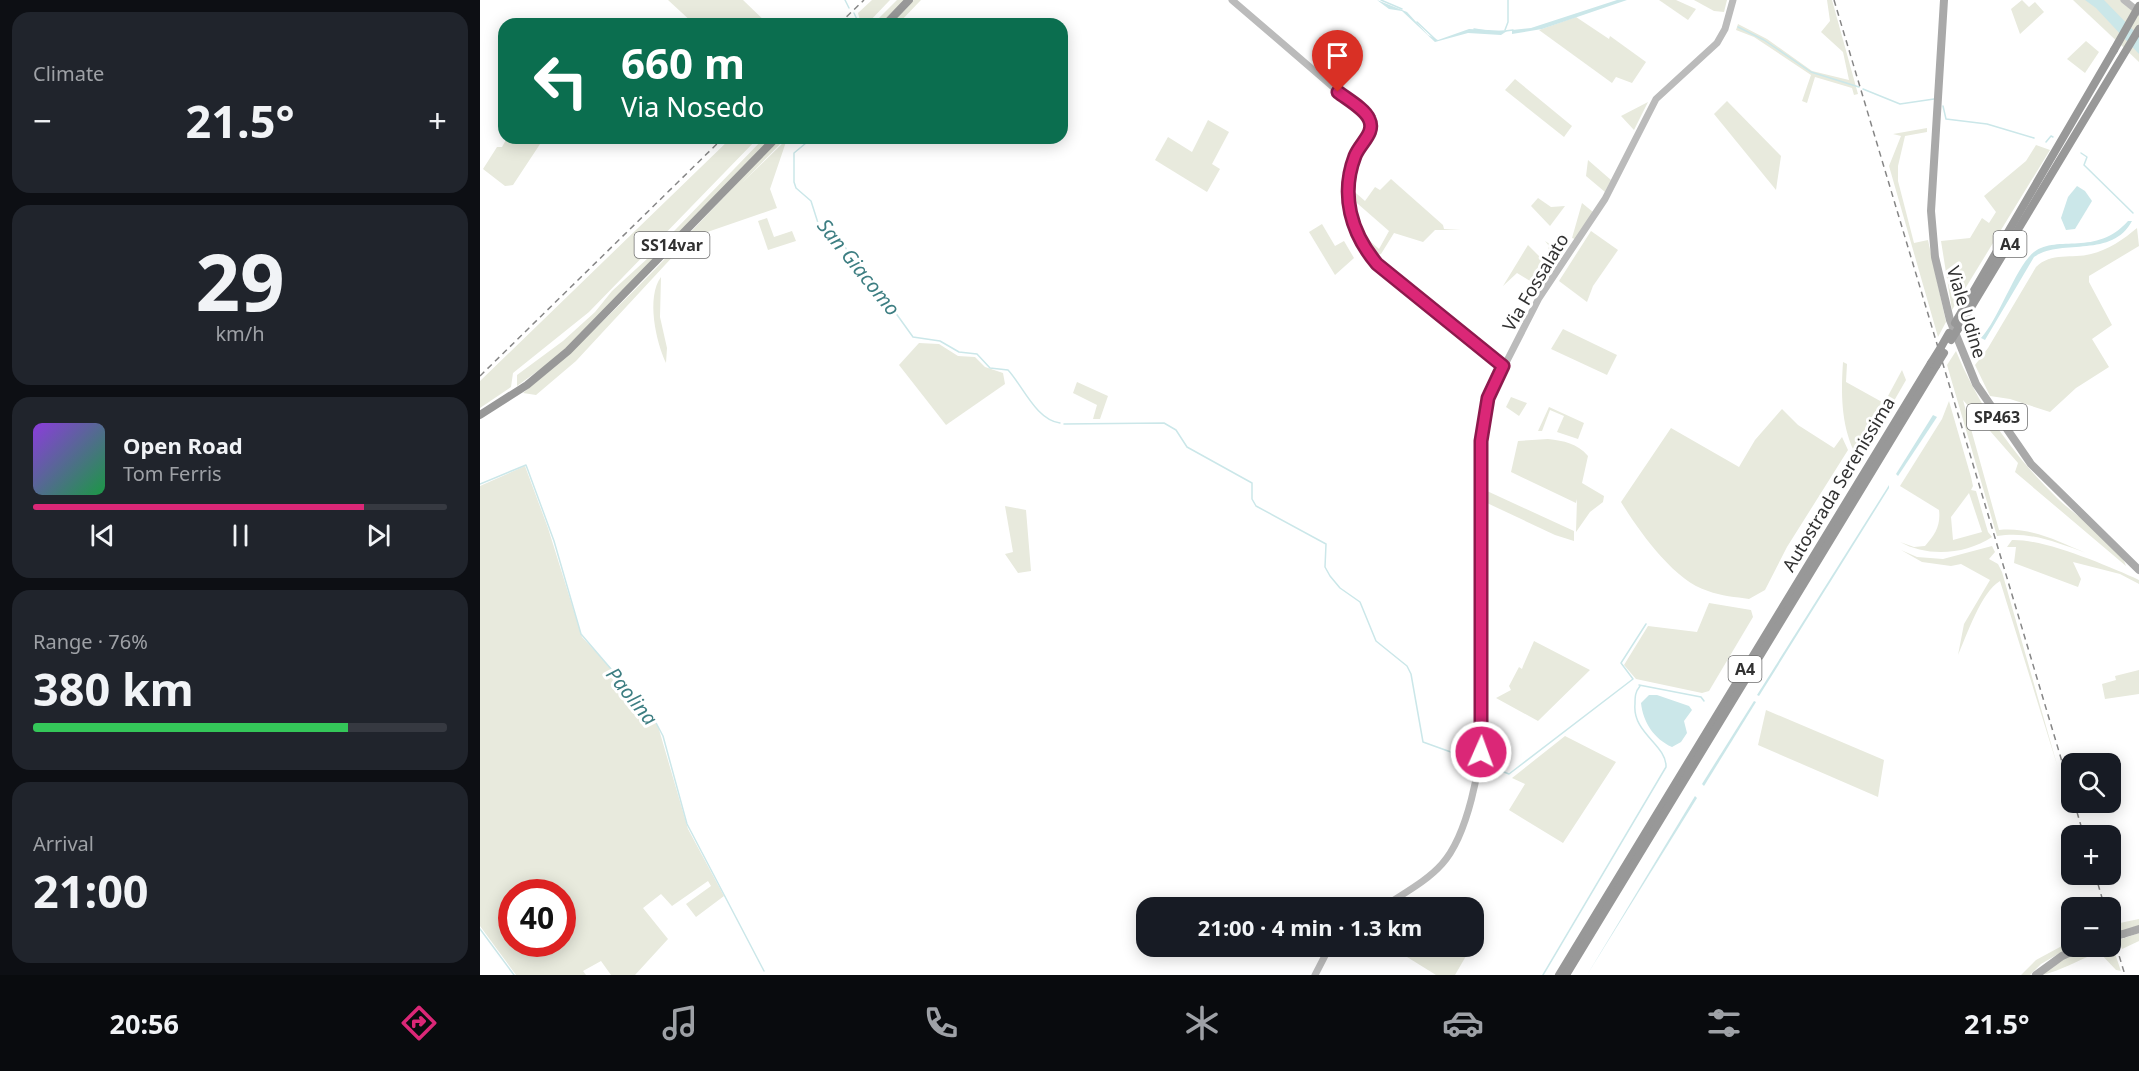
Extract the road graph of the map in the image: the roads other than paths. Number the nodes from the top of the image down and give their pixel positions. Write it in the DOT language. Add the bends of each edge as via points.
graph roads {
  1 [pos="909,0"];
  2 [pos="1232,0"];
  3 [pos="1733,0"];
  4 [pos="1944,0"];
  5 [pos="2124,0"];
  6 [pos="2139,6"];
  7 [pos="2139,12"];
  8 [pos="892,18"];
  9 [pos="2139,29"];
  10 [pos="770,144"];
  11 [pos="1957,326"];
  12 [pos="1933,364"];
  13 [pos="1503,366"];
  14 [pos="480,415"];
  15 [pos="2139,570"];
  16 [pos="1398,897"];
  17 [pos="2139,929"];
  18 [pos="2121,935"];
  19 [pos="2061,956"];
  20 [pos="1324,957"];
  21 [pos="1315,975"];
  22 [pos="1559,975"];
  23 [pos="1566,975"];
  24 [pos="2036,975"];
  1 -- 8 [label="highway"];
  2 -- 13 [label="street" via="1369,118 1371,132 1355,155 1348,185 1348,205 1362,245 1377,264"];
  3 -- 13 [label="street, Via Fossalato" via="1717,43 1651,105 1605,199 1548,283"];
  4 -- 15 [label="main road, Viale Udine / SP463" via="1931,212 1935,257 1950,320 1976,384 2002,426 2031,464"];
  5 -- 7 [label="street"];
  6 -- 11 [label="highway, Autostrada Serenissima / A4, bridge"];
  9 -- 11 [label="highway, Autostrada Serenissima / A4"];
  10 -- 14 [label="highway, SS14var" via="588,332 527,385"];
  11 -- 12 [label="highway, Autostrada Serenissima / A4, bridge"];
  12 -- 22 [label="highway, Autostrada Serenissima / A4"];
  12 -- 23 [label="highway, Autostrada Serenissima / A4"];
  13 -- 16 [label="street, Via Fossalato" via="1488,398 1481,441 1482,728 1478,764 1463,825 1450,854 1431,874"];
  17 -- 18 [label="main road, bridge"];
  19 -- 24 [label="main road"];
  20 -- 21 [label="street"];
}
